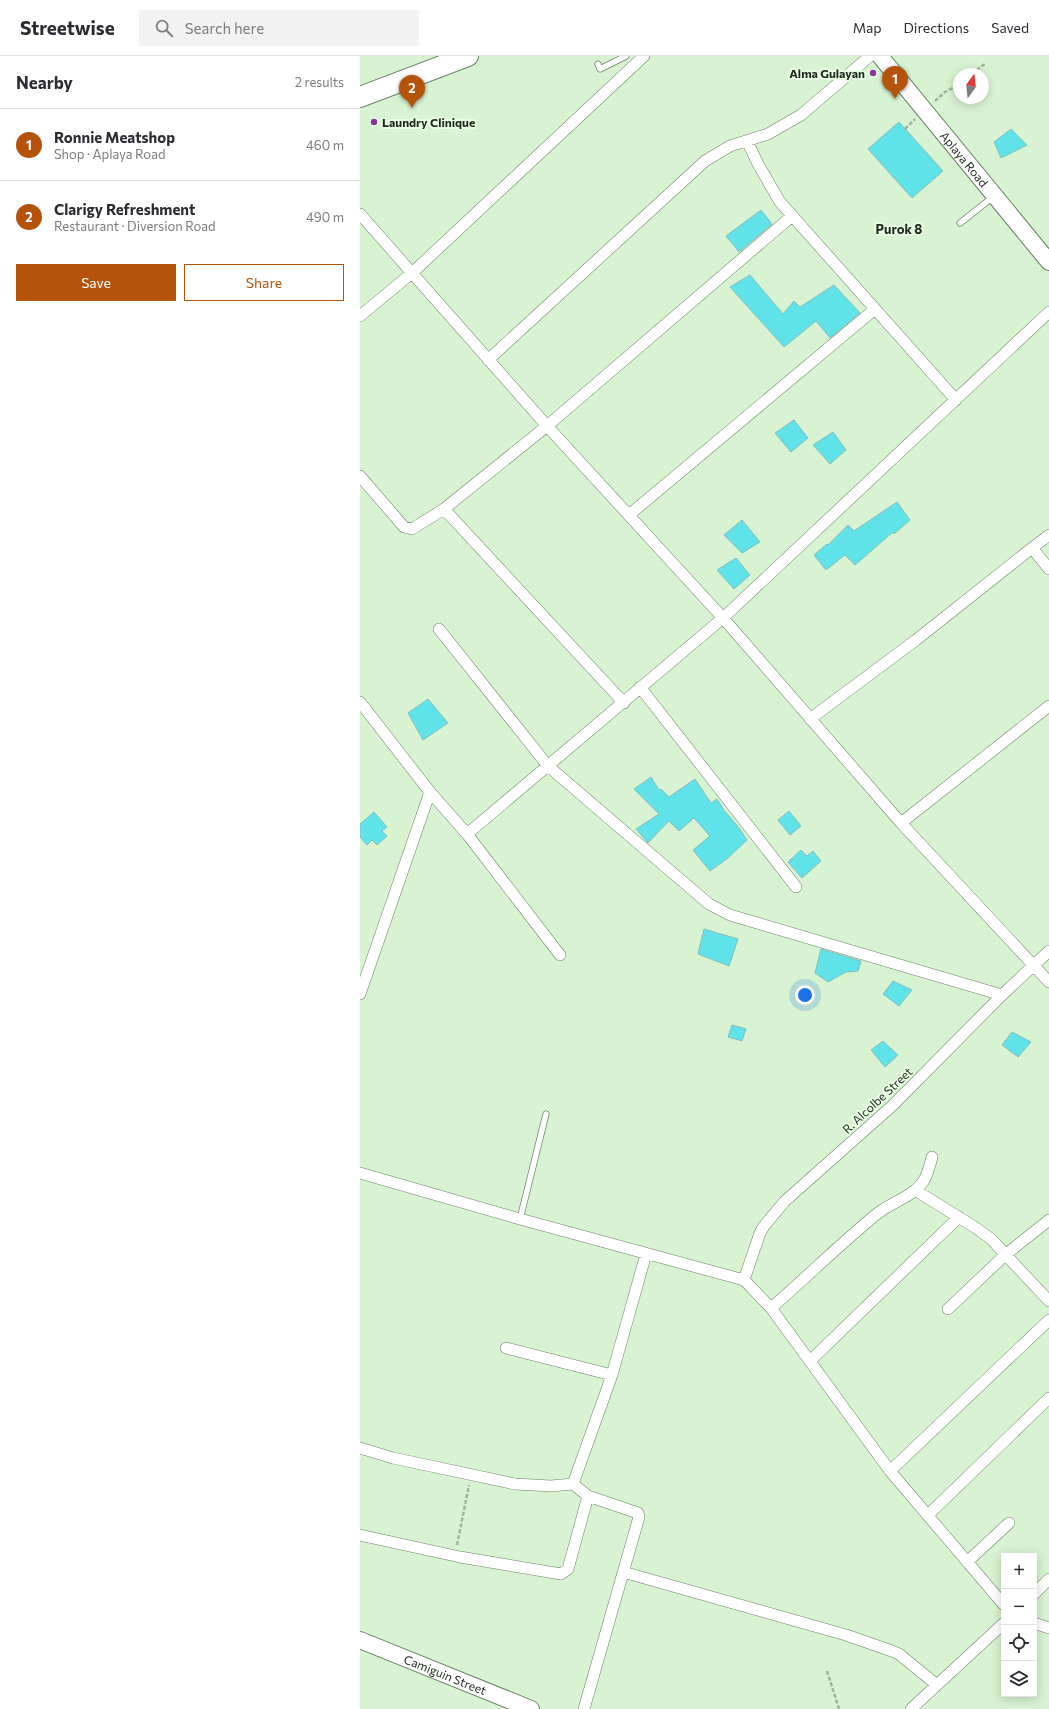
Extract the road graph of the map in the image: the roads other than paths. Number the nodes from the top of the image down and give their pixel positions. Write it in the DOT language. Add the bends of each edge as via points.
graph roads {
  1 [pos="626,56"];
  2 [pos="870,56"];
  3 [pos="880,56"];
  4 [pos="643,57"];
  5 [pos="456,58"];
  6 [pos="598,64"];
  7 [pos="360,97"];
  8 [pos="747,141"];
  9 [pos="995,196"];
  10 [pos="360,214"];
  11 [pos="792,216"];
  12 [pos="960,223"];
  13 [pos="1049,262"];
  14 [pos="412,273"];
  15 [pos="875,309"];
  16 [pos="1049,312"];
  17 [pos="360,316"];
  18 [pos="488,360"];
  19 [pos="956,400"];
  20 [pos="547,426"];
  21 [pos="360,476"];
  22 [pos="444,510"];
  23 [pos="629,516"];
  24 [pos="1049,535"];
  25 [pos="1032,548"];
  26 [pos="1049,569"];
  27 [pos="723,618"];
  28 [pos="439,629"];
  29 [pos="640,688"];
  30 [pos="360,702"];
  31 [pos="624,702"];
  32 [pos="1049,706"];
  33 [pos="810,718"];
  34 [pos="548,766"];
  35 [pos="430,792"];
  36 [pos="901,823"];
  37 [pos="467,834"];
  38 [pos="796,887"];
  39 [pos="1049,951"];
  40 [pos="560,955"];
  41 [pos="1032,966"];
  42 [pos="1049,982"];
  43 [pos="360,994"];
  44 [pos="1002,995"];
  45 [pos="546,1114"];
  46 [pos="932,1156"];
  47 [pos="360,1173"];
  48 [pos="914,1190"];
  49 [pos="959,1217"];
  50 [pos="520,1219"];
  51 [pos="1049,1220"];
  52 [pos="646,1254"];
  53 [pos="1005,1255"];
  54 [pos="744,1280"];
  55 [pos="1049,1300"];
  56 [pos="771,1308"];
  57 [pos="948,1309"];
  58 [pos="1049,1320"];
  59 [pos="506,1348"];
  60 [pos="810,1361"];
  61 [pos="612,1375"];
  62 [pos="1049,1398"];
  63 [pos="360,1448"];
  64 [pos="890,1471"];
  65 [pos="573,1484"];
  66 [pos="588,1496"];
  67 [pos="928,1515"];
  68 [pos="1009,1523"];
  69 [pos="360,1536"];
  70 [pos="967,1562"];
  71 [pos="623,1572"];
  72 [pos="1049,1579"];
  73 [pos="1037,1591"];
  74 [pos="1001,1602"];
  75 [pos="1037,1624"];
  76 [pos="1002,1625"];
  77 [pos="1049,1628"];
  78 [pos="360,1640"];
  79 [pos="937,1685"];
  80 [pos="531,1709"];
  81 [pos="584,1709"];
  82 [pos="911,1709"];
  1 -- 6 [label="lane" via="600,69"];
  2 -- 8 [label="street" via="801,115 768,134"];
  3 -- 9 [label="street, Aplaya Road"];
  4 -- 14 [label="street"];
  5 -- 7 [label="highway"];
  8 -- 11 [label="street" via="768,184"];
  8 -- 18 [label="street" via="730,146 705,161"];
  9 -- 12 [label="lane"];
  9 -- 13 [label="street, Aplaya Road"];
  10 -- 14 [label="street"];
  11 -- 15 [label="street"];
  11 -- 20 [label="street"];
  14 -- 17 [label="street"];
  14 -- 18 [label="street"];
  15 -- 19 [label="street"];
  15 -- 23 [label="street"];
  16 -- 19 [label="street"];
  18 -- 20 [label="street"];
  19 -- 27 [label="street"];
  20 -- 22 [label="street"];
  20 -- 23 [label="street"];
  21 -- 22 [label="street" via="408,529"];
  22 -- 31 [label="street"];
  23 -- 27 [label="street"];
  24 -- 25 [label="street"];
  25 -- 26 [label="street"];
  25 -- 33 [label="street" via="916,640"];
  27 -- 29 [label="street"];
  27 -- 33 [label="street"];
  28 -- 34 [label="street"];
  29 -- 31 [label="street"];
  29 -- 38 [label="street"];
  30 -- 35 [label="street"];
  31 -- 34 [label="street"];
  32 -- 36 [label="street"];
  33 -- 36 [label="street"];
  34 -- 37 [label="street"];
  34 -- 44 [label="street" via="691,889 721,911"];
  35 -- 37 [label="street"];
  35 -- 43 [label="street"];
  36 -- 41 [label="street"];
  37 -- 40 [label="street"];
  39 -- 41 [label="street, R. Alcolbe Street"];
  41 -- 42 [label="street"];
  41 -- 44 [label="street, R. Alcolbe Street"];
  44 -- 54 [label="street, R. Alcolbe Street" via="892,1106 785,1201 760,1233"];
  45 -- 50 [label="lane"];
  46 -- 48 [label="street" via="929,1171 923,1182"];
  47 -- 50 [label="street"];
  48 -- 49 [label="street"];
  48 -- 56 [label="street" via="887,1206"];
  49 -- 53 [label="street" via="990,1239"];
  49 -- 60 [label="street"];
  50 -- 52 [label="street"];
  51 -- 53 [label="street"];
  52 -- 54 [label="street"];
  52 -- 61 [label="street"];
  53 -- 55 [label="street"];
  53 -- 57 [label="street"];
  54 -- 56 [label="street"];
  56 -- 60 [label="street"];
  58 -- 64 [label="street"];
  59 -- 61 [label="street"];
  60 -- 64 [label="street"];
  61 -- 65 [label="street"];
  62 -- 67 [label="street"];
  63 -- 65 [label="street" via="393,1458 515,1484"];
  64 -- 67 [label="street"];
  65 -- 66 [label="street"];
  66 -- 69 [label="street" via="568,1569 561,1574 455,1556"];
  66 -- 71 [label="street" via="638,1513"];
  67 -- 70 [label="street"];
  68 -- 70 [label="street"];
  70 -- 74 [label="street"];
  71 -- 79 [label="street" via="879,1646 900,1654"];
  71 -- 81 [label="street"];
  72 -- 73 [label="street"];
  75 -- 77 [label="street"];
  76 -- 79 [label="street"];
  78 -- 80 [label="street, Camiguin Street"];
  79 -- 82 [label="street"];
}
